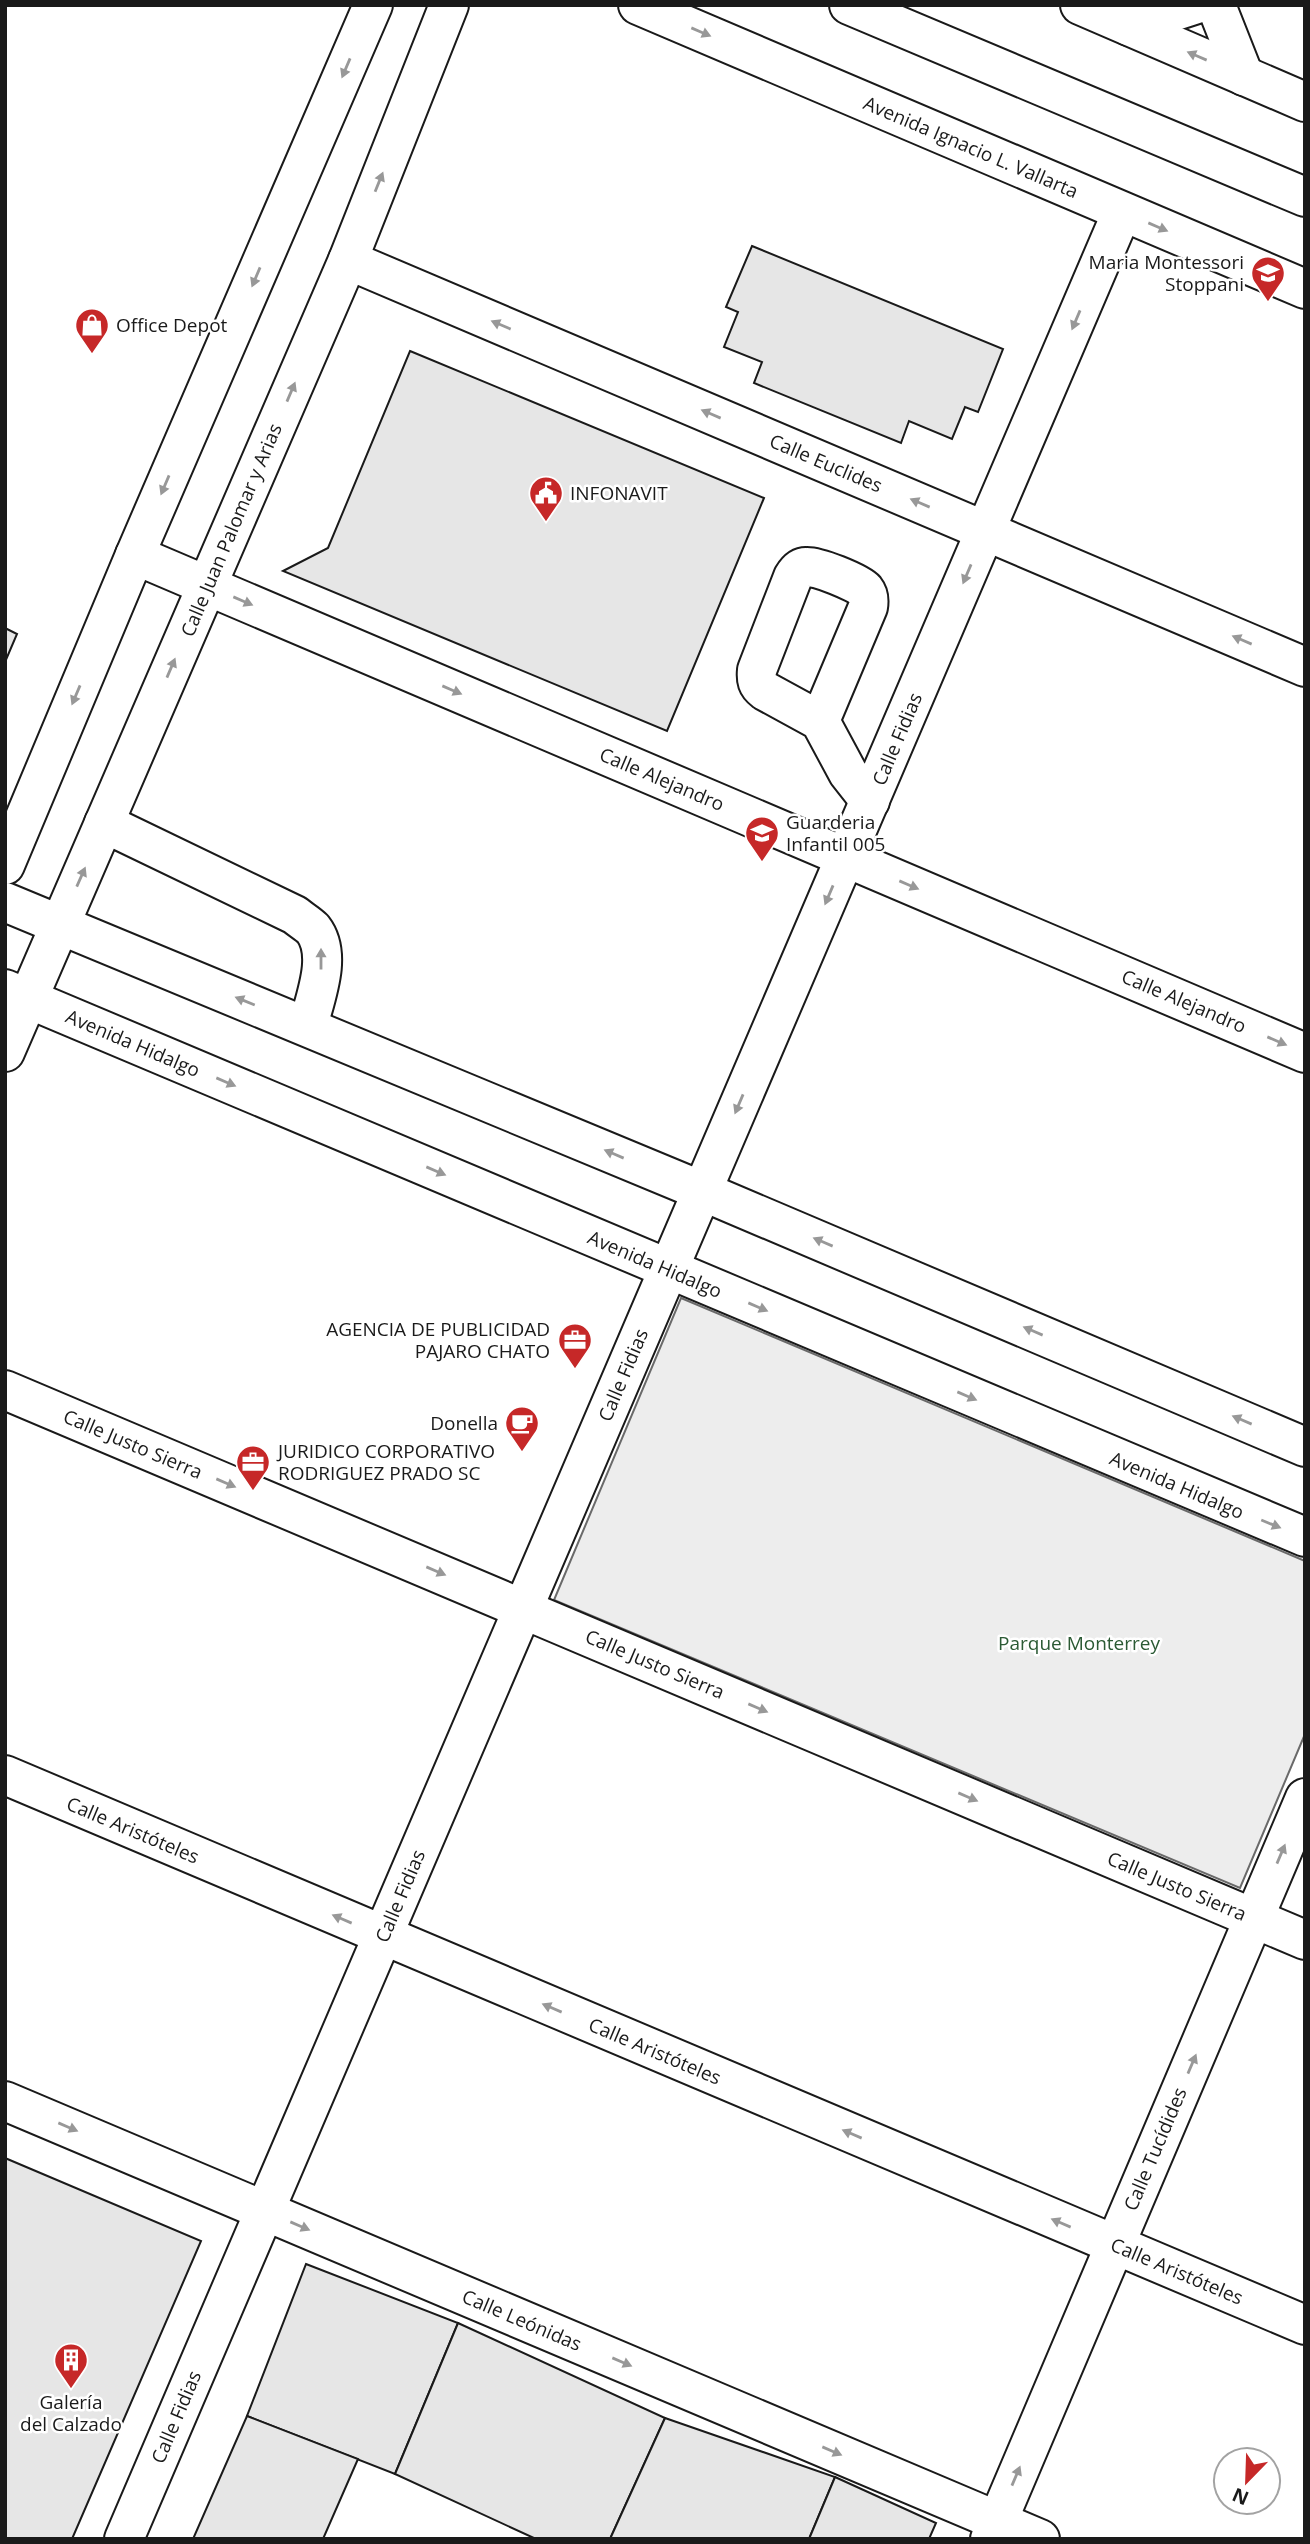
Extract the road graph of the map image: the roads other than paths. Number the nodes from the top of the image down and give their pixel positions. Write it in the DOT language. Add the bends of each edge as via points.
graph roads {
  1 [pos="373,5"];
  2 [pos="449,5"];
  3 [pos="638,5"];
  4 [pos="849,5"];
  5 [pos="1080,5"];
  6 [pos="1194,5"];
  7 [pos="1216,5"];
  8 [pos="1129,26"];
  9 [pos="1244,76"];
  10 [pos="1305,102"];
  11 [pos="1305,197"];
  12 [pos="1122,212"];
  13 [pos="348,260"];
  14 [pos="1305,289"];
  15 [pos="986,531"];
  16 [pos="135,555"];
  17 [pos="207,586"];
  18 [pos="1305,667"];
  19 [pos="820,721"];
  20 [pos="870,801"];
  21 [pos="104,823"];
  22 [pos="846,858"];
  23 [pos="5,865"];
  24 [pos="5,902"];
  25 [pos="60,925"];
  26 [pos="17,993"];
  27 [pos="308,1026"];
  28 [pos="5,1052"];
  29 [pos="1305,1053"];
  30 [pos="702,1191"];
  31 [pos="669,1270"];
  32 [pos="5,1390"];
  33 [pos="1305,1447"];
  34 [pos="1305,1538"];
  35 [pos="523,1608"];
  36 [pos="5,1775"];
  37 [pos="1305,1798"];
  38 [pos="1254,1918"];
  39 [pos="383,1936"];
  40 [pos="1305,1940"];
  41 [pos="5,2101"];
  42 [pos="265,2211"];
  43 [pos="1114,2245"];
  44 [pos="1305,2325"];
  45 [pos="993,2530"];
  46 [pos="124,2539"];
  47 [pos="1040,2539"];
  1 -- 16 [label="street, one-way"];
  13 -- 2 [label="street, Calle Juan Palomar y Arias, one-way"];
  3 -- 12 [label="street, Avenida Ignacio L. Vallarta, one-way"];
  4 -- 11 [label="street"];
  5 -- 8 [label="street"];
  6 -- 8 [label="street"];
  7 -- 9 [label="street"];
  9 -- 8 [label="street, one-way"];
  9 -- 10 [label="street"];
  12 -- 14 [label="street, Avenida Ignacio L. Vallarta, one-way"];
  12 -- 15 [label="street, Calle Fidias, one-way"];
  15 -- 13 [label="street, Calle Euclides, one-way"];
  17 -- 13 [label="street, Calle Juan Palomar y Arias, one-way"];
  18 -- 15 [label="street, Calle Euclides, one-way"];
  15 -- 20 [label="street, Calle Fidias, one-way"];
  16 -- 17 [label="street, Calle Alejandro"];
  16 -- 23 [label="street, one-way"];
  21 -- 17 [label="street, Calle Juan Palomar y Arias, one-way"];
  17 -- 22 [label="street, Calle Alejandro, one-way"];
  19 -- 20 [label="street" via="848,774"];
  20 -- 22 [label="street, Calle Fidias"];
  25 -- 21 [label="street, Calle Juan Palomar y Arias, one-way"];
  27 -- 21 [label="street, one-way" via="322,967 321,946 313,930 295,915"];
  22 -- 29 [label="street, Calle Alejandro, one-way"];
  22 -- 30 [label="street, Calle Fidias, one-way"];
  24 -- 25 [label="street"];
  25 -- 26 [label="street, Calle Juan Palomar y Arias"];
  27 -- 25 [label="street, one-way"];
  26 -- 28 [label="street, Calle Juan Palomar y Arias"];
  26 -- 31 [label="street, Avenida Hidalgo, one-way"];
  30 -- 27 [label="street, one-way"];
  30 -- 31 [label="street, Calle Fidias"];
  33 -- 30 [label="street, one-way"];
  31 -- 34 [label="street, Avenida Hidalgo, one-way"];
  31 -- 35 [label="street, Calle Fidias"];
  32 -- 35 [label="street, Calle Justo Sierra, one-way"];
  35 -- 38 [label="street, Calle Justo Sierra, one-way"];
  35 -- 39 [label="street, Calle Fidias"];
  39 -- 36 [label="street, Calle Aristóteles, one-way"];
  38 -- 37 [label="street, Calle Tucídides, one-way"];
  38 -- 40 [label="street, Calle Justo Sierra"];
  43 -- 38 [label="street, Calle Tucídides, one-way"];
  39 -- 42 [label="street, Calle Fidias"];
  43 -- 39 [label="street, Calle Aristóteles, one-way"];
  41 -- 42 [label="street, Calle Leónidas, one-way"];
  42 -- 45 [label="street, Calle Leónidas, one-way"];
  42 -- 46 [label="street, Calle Fidias"];
  43 -- 44 [label="street, Calle Aristóteles"];
  45 -- 43 [label="street, Calle Tucídides, one-way"];
  45 -- 47 [label="street, Calle Leónidas"];
}
